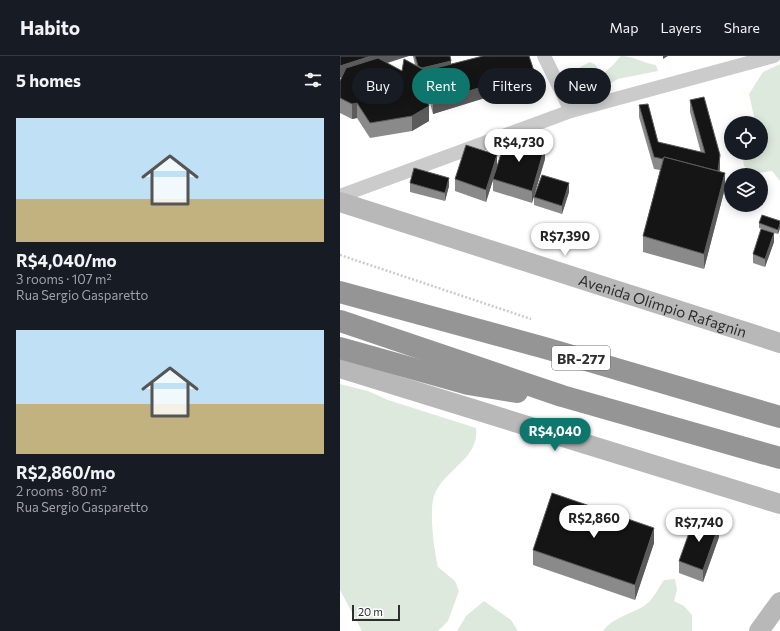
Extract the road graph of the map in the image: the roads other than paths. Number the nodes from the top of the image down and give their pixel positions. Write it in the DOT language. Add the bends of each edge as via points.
graph roads {
  1 [pos="544,56"];
  2 [pos="774,56"];
  3 [pos="571,111"];
  4 [pos="340,196"];
  5 [pos="340,202"];
  6 [pos="340,280"];
  7 [pos="340,292"];
  8 [pos="381,304"];
  9 [pos="340,321"];
  10 [pos="780,343"];
  11 [pos="340,348"];
  12 [pos="340,368"];
  13 [pos="562,396"];
  14 [pos="780,417"];
  15 [pos="780,458"];
  16 [pos="780,504"];
  17 [pos="780,602"];
  18 [pos="759,631"];
  1 -- 3 [label="street"];
  2 -- 3 [label="street"];
  3 -- 4 [label="street"];
  5 -- 10 [label="main road, Avenida Olímpio Rafagnin"];
  6 -- 8 [label="highway"];
  7 -- 8 [label="highway, BR-277"];
  8 -- 14 [label="highway, BR-277" via="545,348"];
  9 -- 13 [label="highway, BR-277"];
  11 -- 13 [label="highway" via="468,384"];
  12 -- 16 [label="main road"];
  13 -- 15 [label="highway, BR-277"];
  17 -- 18 [label="main road"];
}
